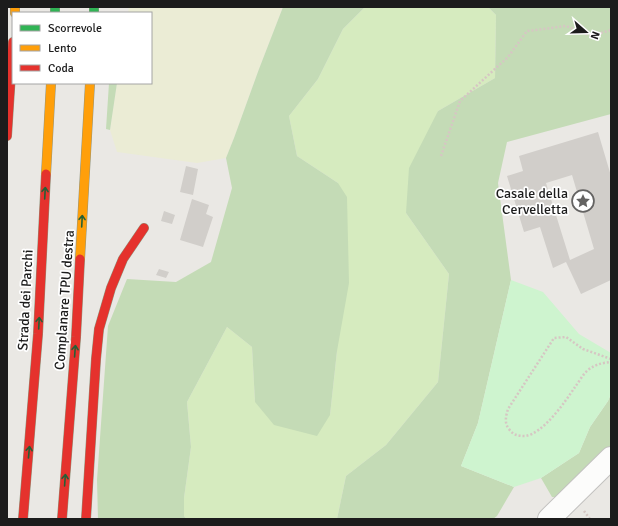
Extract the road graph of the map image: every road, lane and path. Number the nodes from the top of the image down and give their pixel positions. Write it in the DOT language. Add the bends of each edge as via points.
graph roads {
  1 [pos="611,30"];
  2 [pos="12,58"];
  3 [pos="51,84"];
  4 [pos="90,84"];
  5 [pos="7,136"];
  6 [pos="441,156"];
  7 [pos="144,228"];
  8 [pos="611,359"];
  9 [pos="611,362"];
  10 [pos="611,458"];
  11 [pos="23,519"];
  12 [pos="62,519"];
  13 [pos="86,519"];
  14 [pos="549,519"];
  1 -- 6 [label="path" via="591,36 566,26 527,31 508,57 460,101"];
  2 -- 5 [label="main road"];
  11 -- 3 [label="main road, Strada dei Parchi, one-way" via="38,334"];
  12 -- 4 [label="main road, Complanare TPU destra, one-way" via="76,337"];
  7 -- 13 [label="main road" via="123,259 99,329"];
  8 -- 9 [label="path" via="583,349 566,337 554,338 508,409 505,419 507,428 514,435 529,435 534,432 551,419 587,371 598,364"];
  10 -- 14 [label="street"];
}
